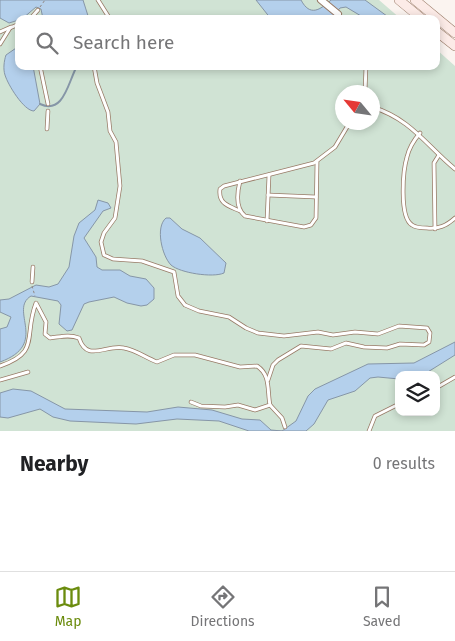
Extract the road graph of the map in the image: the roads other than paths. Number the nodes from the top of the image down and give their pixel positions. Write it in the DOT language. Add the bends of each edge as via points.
graph roads {
  1 [pos="98,0"];
  2 [pos="321,0"];
  3 [pos="399,0"];
  4 [pos="415,0"];
  5 [pos="38,10"];
  6 [pos="37,15"];
  7 [pos="107,15"];
  8 [pos="339,15"];
  9 [pos="417,15"];
  10 [pos="433,15"];
  11 [pos="440,21"];
  12 [pos="15,26"];
  13 [pos="15,26"];
  14 [pos="0,32"];
  15 [pos="455,33"];
  16 [pos="440,34"];
  17 [pos="0,44"];
  18 [pos="455,46"];
  19 [pos="41,70"];
  20 [pos="95,70"];
  21 [pos="366,70"];
  22 [pos="365,85"];
  23 [pos="48,104"];
  24 [pos="380,110"];
  25 [pos="48,111"];
  26 [pos="48,129"];
  27 [pos="345,130"];
  28 [pos="420,133"];
  29 [pos="439,155"];
  30 [pos="316,162"];
  31 [pos="455,169"];
  32 [pos="269,176"];
  33 [pos="240,181"];
  34 [pos="268,195"];
  35 [pos="316,197"];
  36 [pos="240,211"];
  37 [pos="455,218"];
  38 [pos="268,221"];
  39 [pos="435,228"];
  40 [pos="32,267"];
  41 [pos="32,282"];
  42 [pos="35,296"];
  43 [pos="36,303"];
  44 [pos="0,366"];
  45 [pos="28,372"];
  46 [pos="455,377"];
  47 [pos="0,380"];
  48 [pos="268,380"];
  49 [pos="440,386"];
  50 [pos="191,402"];
  51 [pos="270,405"];
  52 [pos="395,406"];
  53 [pos="285,427"];
  54 [pos="369,431"];
  1 -- 7 [label="lane"];
  2 -- 8 [label="street"];
  3 -- 9 [label="street"];
  4 -- 10 [label="street"];
  5 -- 6 [label="lane"];
  11 -- 15 [label="street"];
  12 -- 14 [label="lane"];
  13 -- 17 [label="lane"];
  16 -- 18 [label="street"];
  19 -- 23 [label="lane"];
  20 -- 48 [label="lane" via="108,112 110,131 116,142 120,186 115,218 101,242 104,255 113,259 142,261 174,272 178,296 185,306 229,317 258,333 284,336 318,332 378,334 399,326 421,326 430,333 429,342 424,345 400,344 387,348 346,343 330,348 301,346 273,365"];
  21 -- 22 [label="lane"];
  24 -- 28 [label="lane"];
  25 -- 26 [label="lane"];
  27 -- 30 [label="lane" via="334,147"];
  28 -- 29 [label="lane"];
  28 -- 39 [label="lane" via="406,159 404,211 410,224"];
  29 -- 31 [label="lane"];
  29 -- 39 [label="lane" via="434,163"];
  30 -- 32 [label="lane"];
  30 -- 35 [label="lane"];
  32 -- 33 [label="lane"];
  32 -- 34 [label="lane"];
  33 -- 36 [label="lane"];
  33 -- 36 [label="lane" via="224,186 219,196 226,205"];
  34 -- 35 [label="lane"];
  34 -- 38 [label="lane"];
  35 -- 38 [label="lane" via="316,218 311,225 304,227"];
  36 -- 38 [label="lane" via="245,216"];
  37 -- 39 [label="lane"];
  40 -- 41 [label="lane"];
  42 -- 43 [label="lane"];
  43 -- 44 [label="lane" via="30,315 29,338 24,354"];
  43 -- 48 [label="lane" via="46,322 45,334 50,338 76,336 86,350 126,348 157,362 174,355 195,355 240,367 257,366"];
  45 -- 47 [label="lane"];
  46 -- 49 [label="lane"];
  48 -- 51 [label="lane"];
  50 -- 51 [label="lane" via="201,406 238,406 255,410"];
  51 -- 53 [label="lane" via="282,418"];
  52 -- 54 [label="lane" via="375,416"];
}
